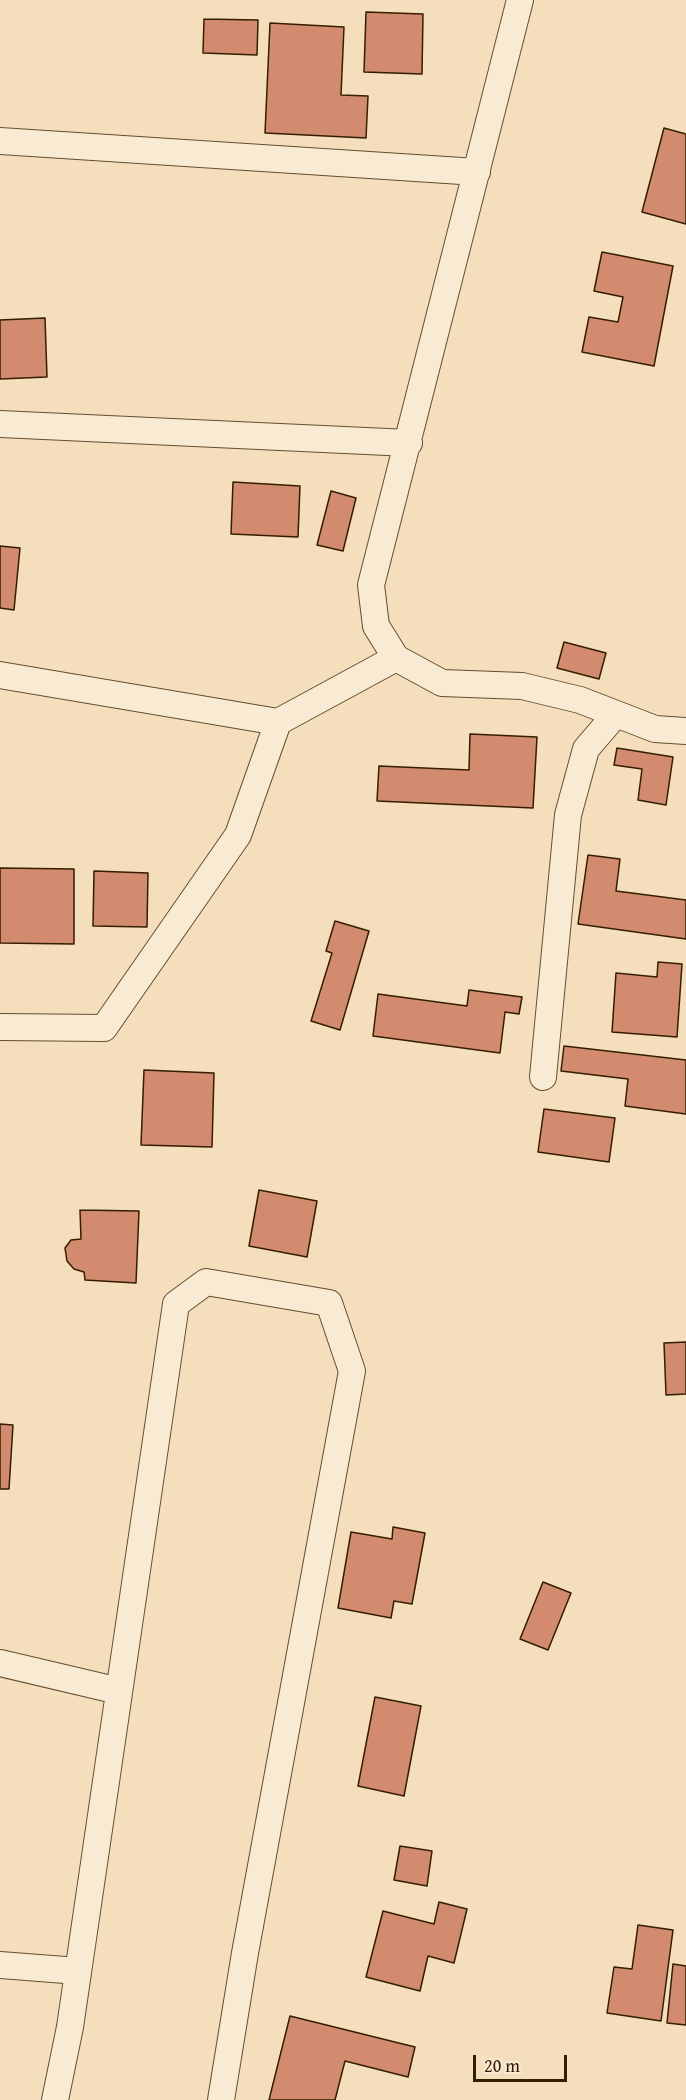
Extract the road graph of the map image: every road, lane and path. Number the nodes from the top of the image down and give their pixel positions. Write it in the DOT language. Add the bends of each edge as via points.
graph roads {
  1 [pos="520,0"];
  2 [pos="0,141"];
  3 [pos="477,172"];
  4 [pos="0,424"];
  5 [pos="409,443"];
  6 [pos="396,658"];
  7 [pos="0,675"];
  8 [pos="616,714"];
  9 [pos="278,722"];
  10 [pos="686,732"];
  11 [pos="0,1027"];
  12 [pos="543,1077"];
  13 [pos="0,1663"];
  14 [pos="119,1691"];
  15 [pos="0,1965"];
  16 [pos="78,1971"];
  17 [pos="55,2100"];
  18 [pos="221,2100"];
  1 -- 3 [label="street"];
  2 -- 3 [label="street"];
  3 -- 5 [label="street"];
  4 -- 5 [label="street"];
  5 -- 6 [label="street" via="371,585 376,626"];
  6 -- 8 [label="street" via="442,683 522,686 580,700"];
  6 -- 9 [label="street"];
  7 -- 9 [label="street"];
  8 -- 10 [label="street" via="655,729"];
  8 -- 12 [label="street" via="586,749 568,815"];
  9 -- 11 [label="street" via="238,835 104,1028"];
  13 -- 14 [label="street"];
  14 -- 16 [label="street"];
  14 -- 18 [label="street" via="176,1304 206,1282 329,1304 352,1371"];
  15 -- 16 [label="street"];
  16 -- 17 [label="street"];
}
